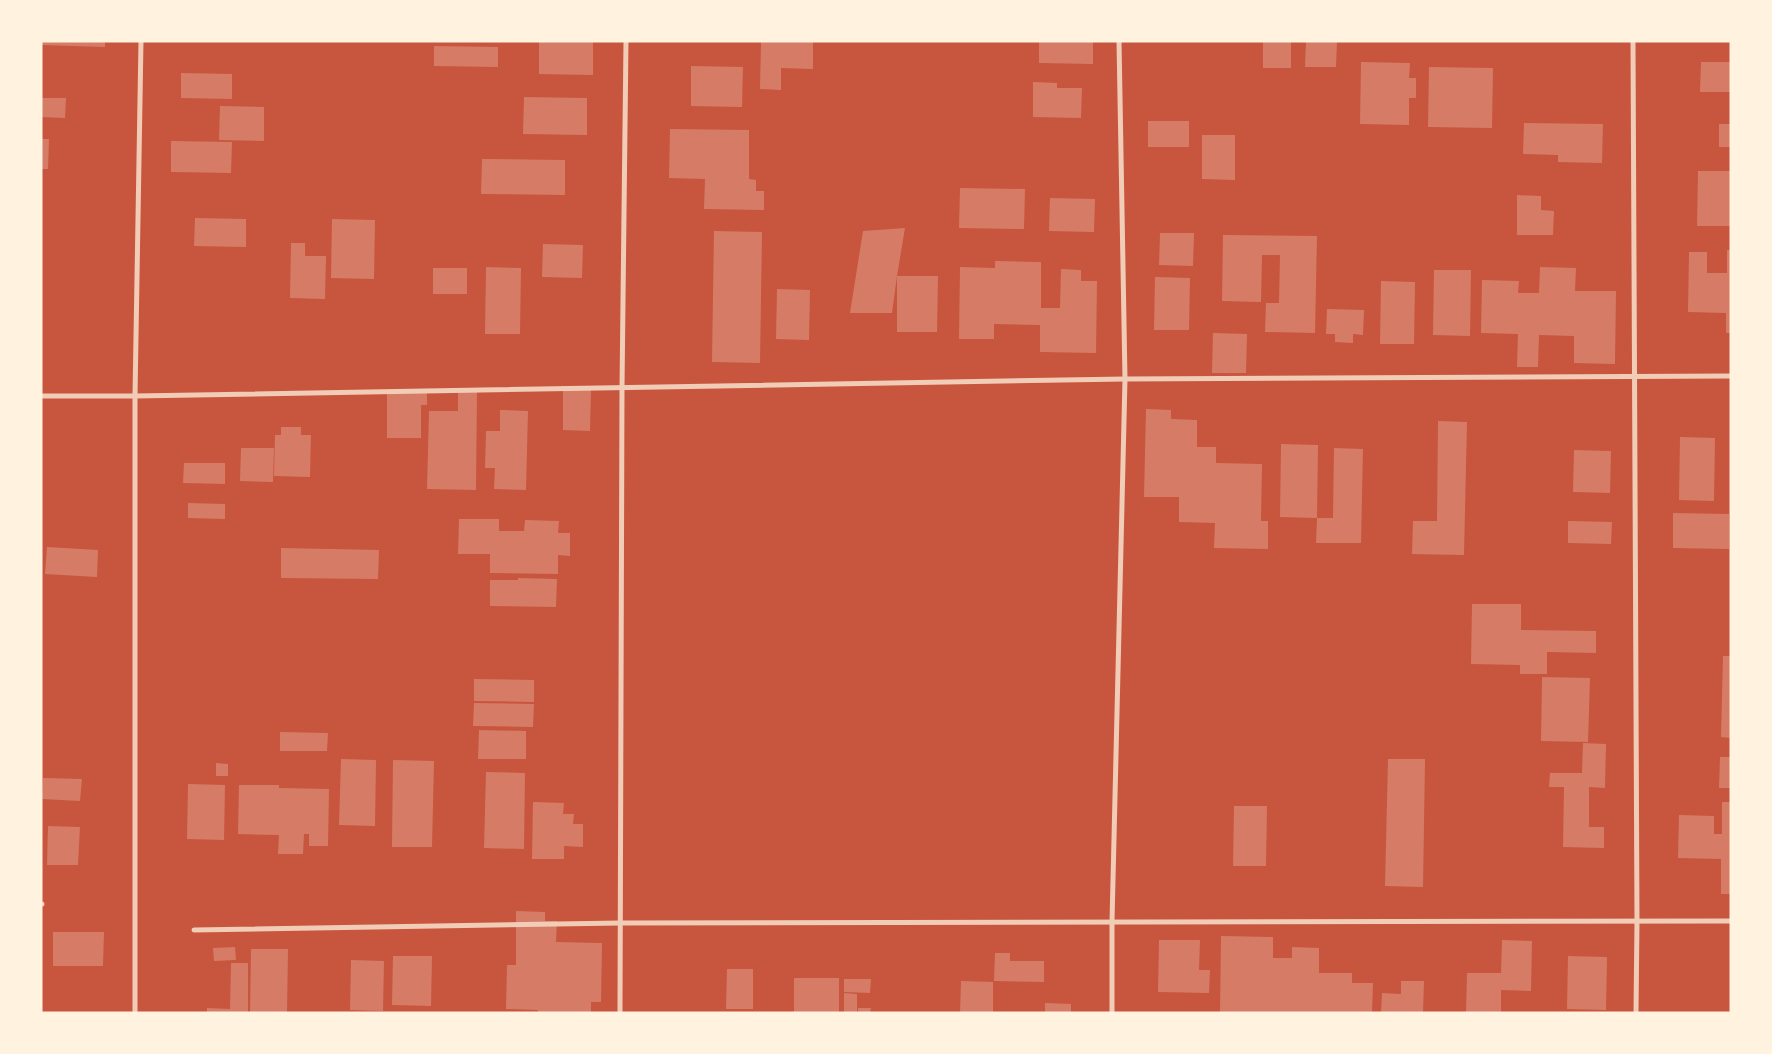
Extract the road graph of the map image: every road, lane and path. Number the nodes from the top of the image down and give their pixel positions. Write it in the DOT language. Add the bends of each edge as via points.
graph roads {
  1 [pos="141,41"];
  2 [pos="626,41"];
  3 [pos="1119,41"];
  4 [pos="1633,41"];
  5 [pos="1634,375"];
  6 [pos="1731,376"];
  7 [pos="1125,379"];
  8 [pos="622,388"];
  9 [pos="41,396"];
  10 [pos="135,396"];
  11 [pos="1731,921"];
  12 [pos="1112,922"];
  13 [pos="1637,922"];
  14 [pos="621,923"];
  15 [pos="194,930"];
  16 [pos="135,1013"];
  17 [pos="620,1013"];
  18 [pos="1112,1013"];
  19 [pos="1636,1013"];
  1 -- 10 [label="street"];
  2 -- 8 [label="street"];
  3 -- 7 [label="street"];
  4 -- 5 [label="street"];
  5 -- 6 [label="street"];
  5 -- 7 [label="street"];
  5 -- 13 [label="street"];
  7 -- 8 [label="street"];
  7 -- 12 [label="street"];
  8 -- 10 [label="street"];
  8 -- 14 [label="street"];
  9 -- 10 [label="street"];
  10 -- 16 [label="street"];
  11 -- 13 [label="street"];
  12 -- 13 [label="street"];
  12 -- 14 [label="street"];
  12 -- 18 [label="street"];
  13 -- 19 [label="street"];
  14 -- 15 [label="street"];
  14 -- 17 [label="street"];
}
